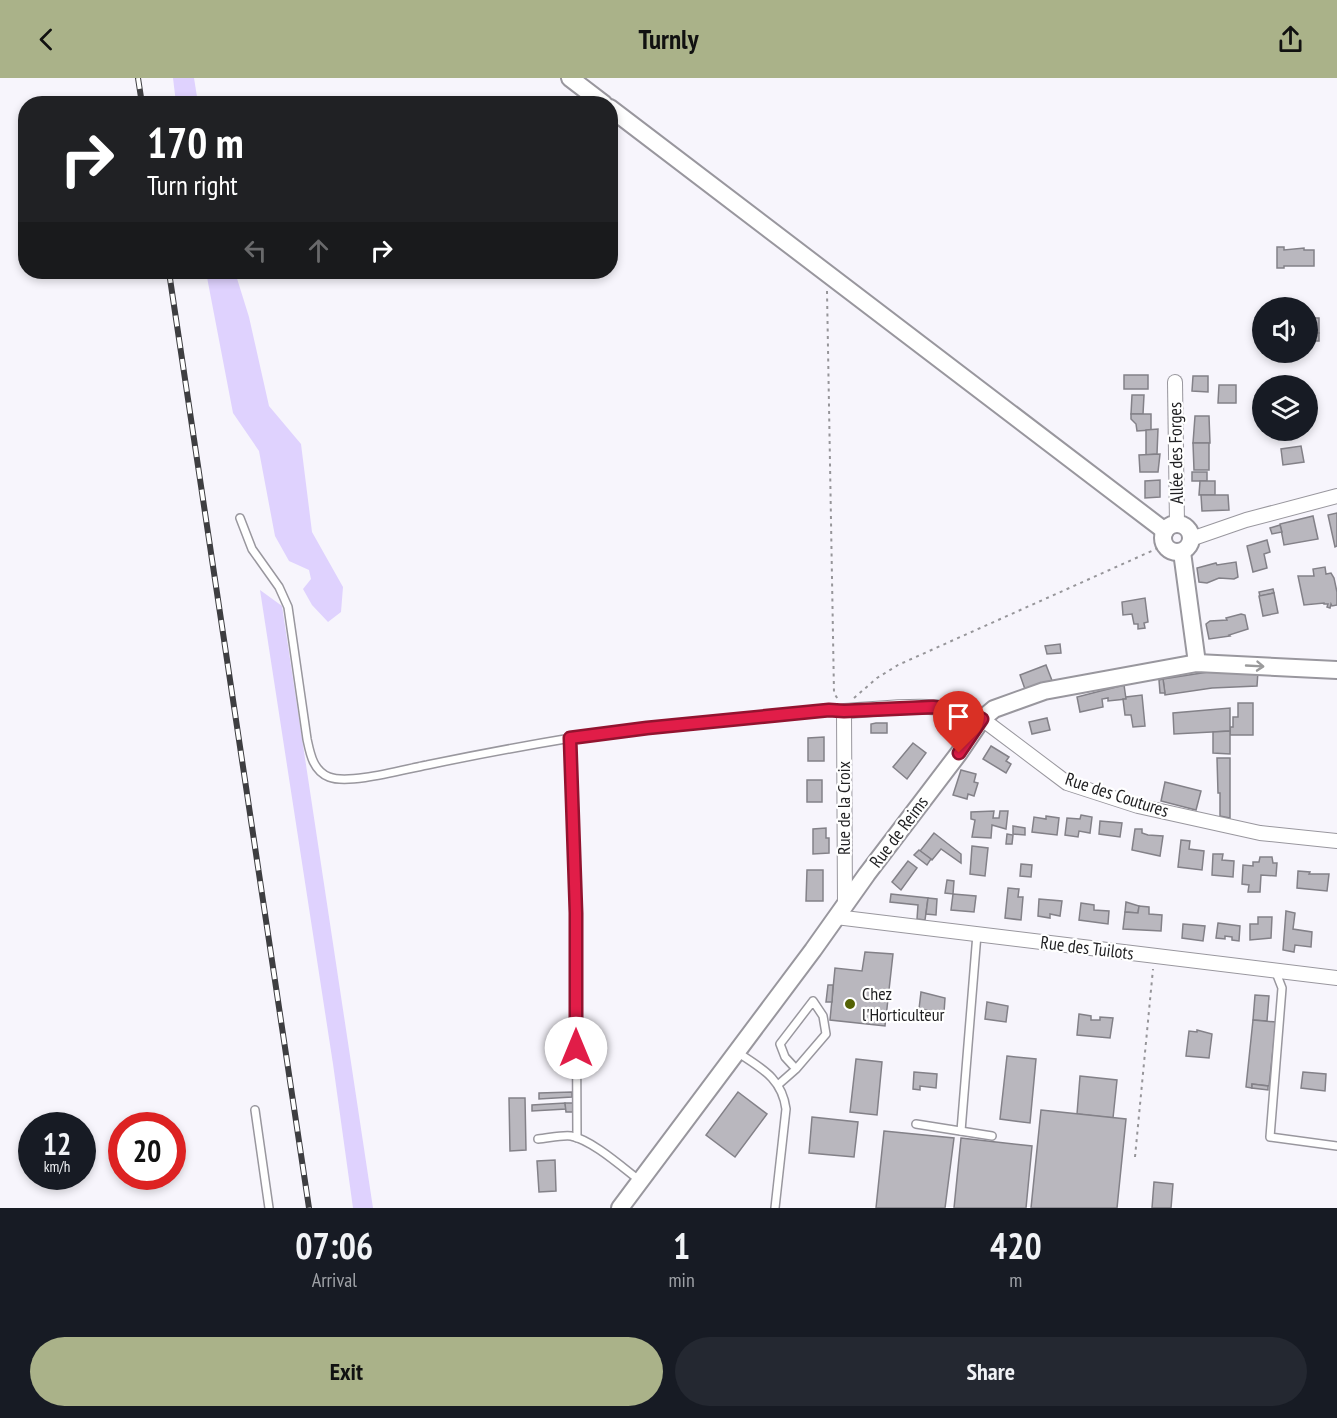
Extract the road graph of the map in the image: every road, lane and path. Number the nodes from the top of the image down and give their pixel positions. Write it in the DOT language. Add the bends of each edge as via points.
graph roads {
  1 [pos="570,78"];
  2 [pos="594,96"];
  3 [pos="618,114"];
  4 [pos="827,275"];
  5 [pos="1175,382"];
  6 [pos="1337,496"];
  7 [pos="240,518"];
  8 [pos="1169,534"];
  9 [pos="1186,545"];
  10 [pos="1197,663"];
  11 [pos="1337,670"];
  12 [pos="844,711"];
  13 [pos="982,719"];
  14 [pos="570,738"];
  15 [pos="1337,841"];
  16 [pos="841,912"];
  17 [pos="978,934"];
  18 [pos="1155,956"];
  19 [pos="1275,970"];
  20 [pos="1337,978"];
  21 [pos="737,1052"];
  22 [pos="796,1069"];
  23 [pos="778,1084"];
  24 [pos="255,1110"];
  25 [pos="916,1124"];
  26 [pos="961,1131"];
  27 [pos="992,1136"];
  28 [pos="538,1138"];
  29 [pos="577,1138"];
  30 [pos="1337,1146"];
  31 [pos="1135,1157"];
  32 [pos="640,1181"];
  33 [pos="268,1208"];
  34 [pos="620,1208"];
  35 [pos="775,1208"];
  1 -- 2 [label="street"];
  3 -- 4 [label="street"];
  4 -- 8 [label="street"];
  4 -- 12 [label="path" via="834,693"];
  5 -- 8 [label="street, Allée des Forges"];
  6 -- 9 [label="street" via="1246,520"];
  7 -- 14 [label="lane" via="252,549 288,607 307,739 312,760 328,777 371,776"];
  8 -- 9 [label="street" via="1172,552"];
  8 -- 9 [label="street" via="1186,527"];
  8 -- 12 [label="path" via="897,665 856,695"];
  9 -- 10 [label="street"];
  10 -- 11 [label="street, Rue de Reims, one-way"];
  10 -- 13 [label="street, Rue de Reims" via="1044,691 994,709"];
  12 -- 13 [label="street, Rue des Coutures" via="933,707 967,711"];
  12 -- 14 [label="lane" via="756,716"];
  12 -- 16 [label="street, Rue de la Croix"];
  13 -- 15 [label="street, Rue des Coutures" via="1067,783 1138,806 1260,834"];
  13 -- 16 [label="street, Rue de Reims"];
  14 -- 29 [label="lane"];
  16 -- 17 [label="street, Rue des Tuilots"];
  16 -- 21 [label="street, Rue de Reims"];
  17 -- 18 [label="street, Rue des Tuilots"];
  17 -- 26 [label="lane"];
  18 -- 19 [label="street, Rue des Tuilots"];
  18 -- 31 [label="path"];
  19 -- 20 [label="street, Rue des Tuilots"];
  19 -- 30 [label="lane" via="1282,988 1270,1137"];
  21 -- 23 [label="lane"];
  21 -- 32 [label="street, Rue de Reims"];
  22 -- 22 [label="lane" via="826,1034 823,1016 813,1001 780,1044"];
  22 -- 23 [label="lane"];
  23 -- 35 [label="lane" via="786,1109"];
  24 -- 33 [label="lane"];
  25 -- 26 [label="lane"];
  26 -- 27 [label="lane"];
  28 -- 29 [label="lane"];
  29 -- 32 [label="lane"];
  32 -- 34 [label="street, Rue de Reims"];
}
